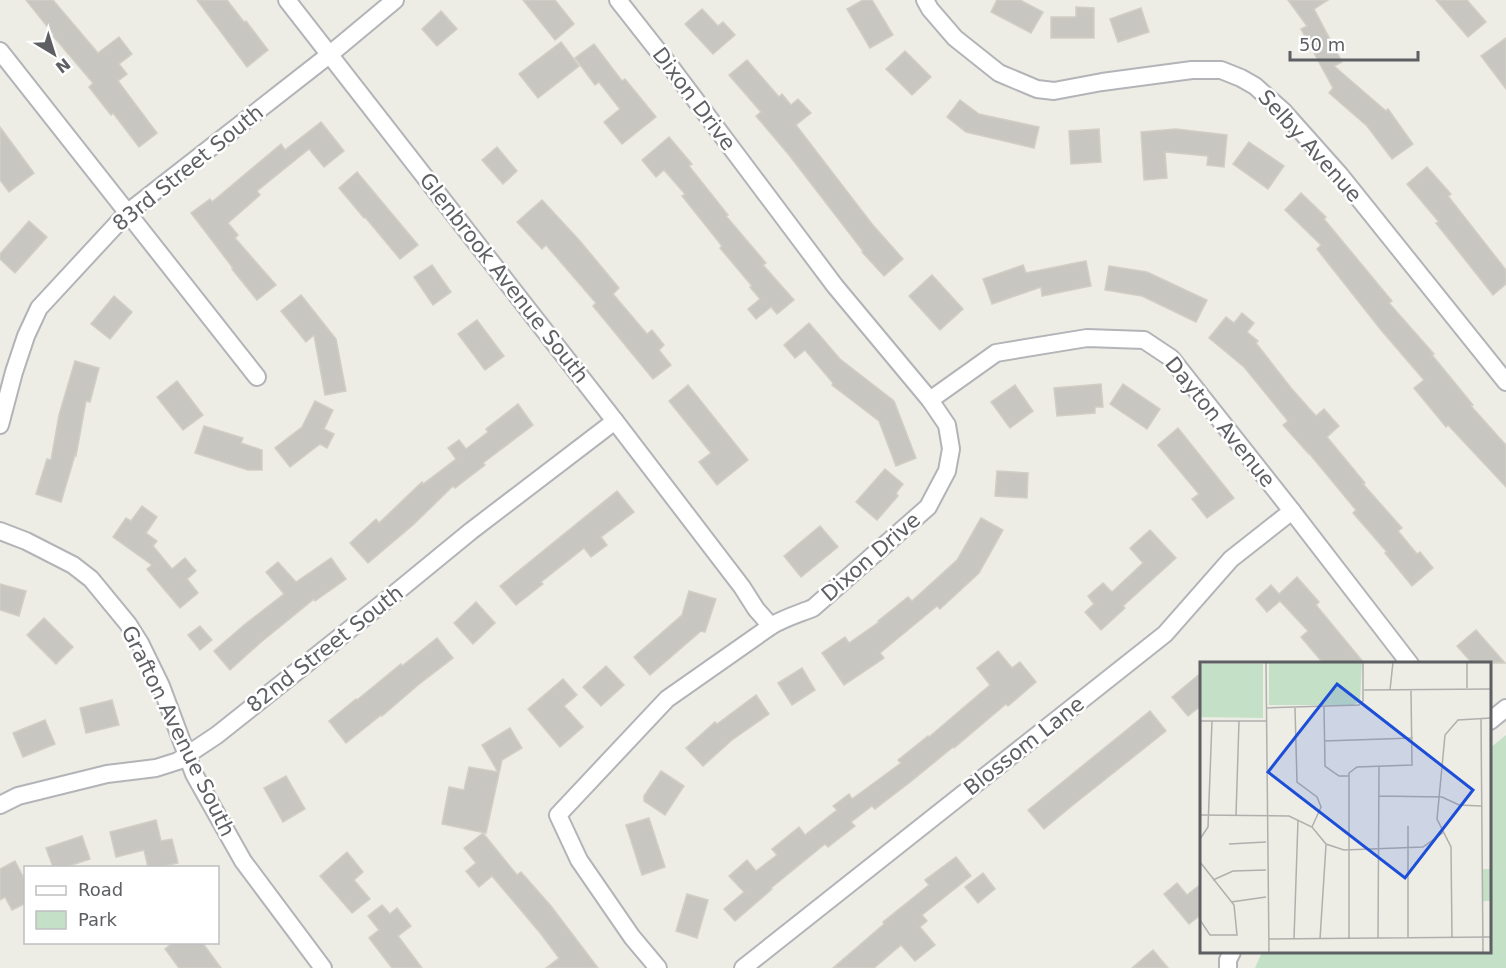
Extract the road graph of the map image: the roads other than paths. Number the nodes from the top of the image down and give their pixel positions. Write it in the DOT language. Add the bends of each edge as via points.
graph roads {
  1 [pos="287,0"];
  2 [pos="618,0"];
  3 [pos="925,0"];
  4 [pos="392,3"];
  5 [pos="0,51"];
  6 [pos="329,55"];
  7 [pos="127,213"];
  8 [pos="257,377"];
  9 [pos="1506,382"];
  10 [pos="930,400"];
  11 [pos="615,421"];
  12 [pos="0,425"];
  13 [pos="1292,511"];
  14 [pos="0,531"];
  15 [pos="771,626"];
  16 [pos="1409,662"];
  17 [pos="1506,708"];
  18 [pos="1491,720"];
  19 [pos="188,755"];
  20 [pos="0,805"];
  21 [pos="1231,953"];
  22 [pos="323,968"];
  23 [pos="658,968"];
  24 [pos="742,968"];
  25 [pos="1228,968"];
  1 -- 6 [label="street, Glenbrook Avenue South"];
  2 -- 10 [label="street, Dixon Drive" via="835,286"];
  3 -- 9 [label="street, Selby Avenue" via="955,38 990,66 1037,89 1054,91 1192,70 1221,70 1255,86 1340,175"];
  4 -- 6 [label="street, 83rd Street South"];
  5 -- 7 [label="street"];
  6 -- 7 [label="street, 83rd Street South"];
  6 -- 11 [label="street, Glenbrook Avenue South"];
  7 -- 8 [label="street"];
  7 -- 12 [label="street, 83rd Street South" via="39,308 26,336"];
  10 -- 13 [label="street, Dayton Avenue" via="996,353 1087,338 1144,340 1171,358"];
  10 -- 15 [label="street, Dixon Drive" via="947,425 951,450 947,471 928,507 813,608"];
  11 -- 15 [label="street, Glenbrook Avenue South"];
  11 -- 19 [label="street, 82nd Street South"];
  13 -- 16 [label="street, Dayton Avenue"];
  13 -- 24 [label="street, Blossom Lane" via="1231,558 1165,634"];
  14 -- 19 [label="street, Grafton Avenue South" via="73,565 91,579 140,643"];
  15 -- 23 [label="street, Dixon Drive" via="667,699 558,815 579,860"];
  17 -- 18 [label="street"];
  19 -- 20 [label="street, 82nd Street South" via="156,768 107,774 18,796"];
  19 -- 22 [label="street, Grafton Avenue South" via="194,774 243,861"];
  21 -- 25 [label="street"];
}
